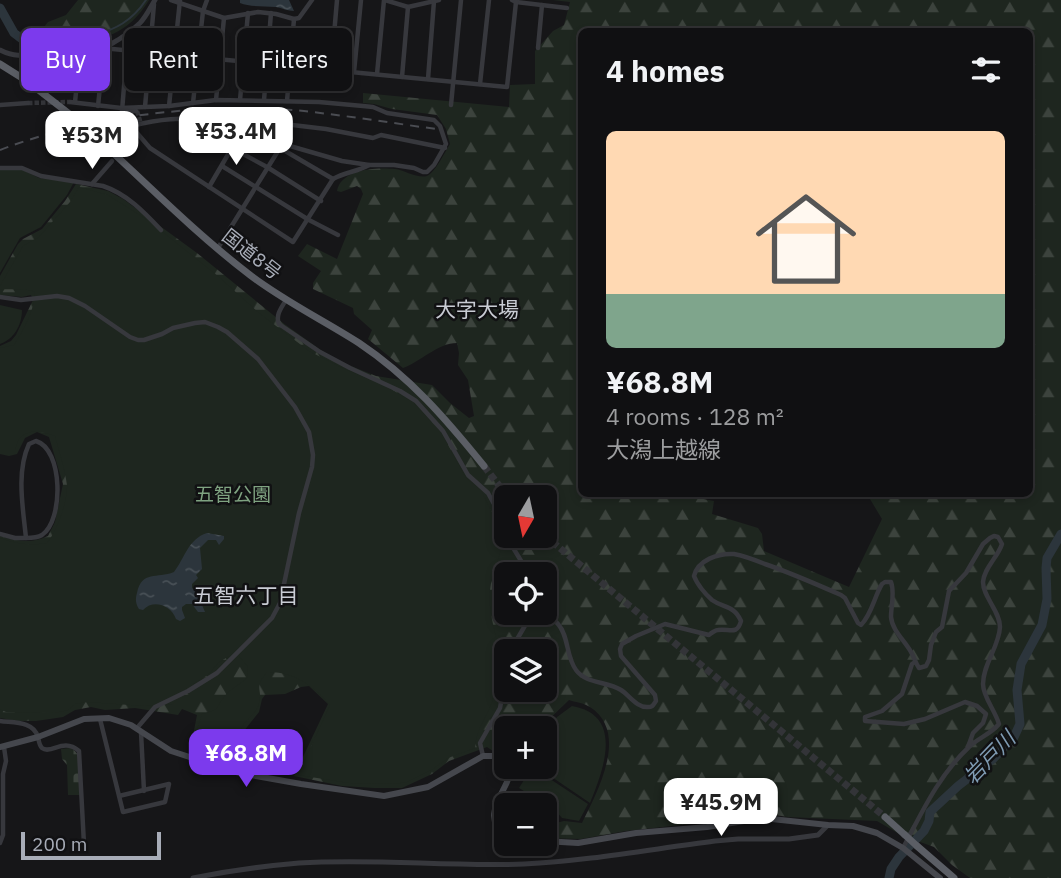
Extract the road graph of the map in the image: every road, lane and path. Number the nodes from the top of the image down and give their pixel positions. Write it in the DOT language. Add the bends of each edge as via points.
graph roads {
  1 [pos="172,0"];
  2 [pos="207,0"];
  3 [pos="312,0"];
  4 [pos="337,0"];
  5 [pos="361,0"];
  6 [pos="385,0"];
  7 [pos="461,0"];
  8 [pos="489,0"];
  9 [pos="155,1"];
  10 [pos="180,1"];
  11 [pos="393,1"];
  12 [pos="437,1"];
  13 [pos="514,1"];
  14 [pos="542,5"];
  15 [pos="408,7"];
  16 [pos="567,8"];
  17 [pos="203,11"];
  18 [pos="248,13"];
  19 [pos="271,13"];
  20 [pos="224,18"];
  21 [pos="294,19"];
  22 [pos="152,28"];
  23 [pos="177,28"];
  24 [pos="201,28"];
  25 [pos="223,28"];
  26 [pos="247,28"];
  27 [pos="270,28"];
  28 [pos="293,28"];
  29 [pos="335,28"];
  30 [pos="110,44"];
  31 [pos="537,48"];
  32 [pos="0,50"];
  33 [pos="21,57"];
  34 [pos="0,64"];
  35 [pos="354,72"];
  36 [pos="377,74"];
  37 [pos="402,77"];
  38 [pos="124,79"];
  39 [pos="428,79"];
  40 [pos="453,82"];
  41 [pos="480,85"];
  42 [pos="74,91"];
  43 [pos="99,91"];
  44 [pos="146,91"];
  45 [pos="170,91"];
  46 [pos="194,91"];
  47 [pos="217,91"];
  48 [pos="241,91"];
  49 [pos="265,91"];
  50 [pos="288,91"];
  51 [pos="216,100"];
  52 [pos="240,100"];
  53 [pos="264,100"];
  54 [pos="287,102"];
  55 [pos="28,103"];
  56 [pos="193,103"];
  57 [pos="0,105"];
  58 [pos="451,105"];
  59 [pos="98,106"];
  60 [pos="169,106"];
  61 [pos="145,107"];
  62 [pos="121,108"];
  63 [pos="137,111"];
  64 [pos="210,123"];
  65 [pos="131,126"];
  66 [pos="240,134"];
  67 [pos="122,142"];
  68 [pos="282,145"];
  69 [pos="232,148"];
  70 [pos="444,148"];
  71 [pos="112,161"];
  72 [pos="369,165"];
  73 [pos="222,166"];
  74 [pos="267,167"];
  75 [pos="0,168"];
  76 [pos="333,180"];
  77 [pos="92,184"];
  78 [pos="209,187"];
  79 [pos="256,187"];
  80 [pos="321,201"];
  81 [pos="243,208"];
  82 [pos="309,220"];
  83 [pos="162,230"];
  84 [pos="338,235"];
  85 [pos="218,248"];
  86 [pos="0,298"];
  87 [pos="286,300"];
  88 [pos="484,466"];
  89 [pos="494,503"];
  90 [pos="0,534"];
  91 [pos="26,538"];
  92 [pos="557,623"];
  93 [pos="915,662"];
  94 [pos="501,702"];
  95 [pos="100,718"];
  96 [pos="0,721"];
  97 [pos="139,730"];
  98 [pos="38,737"];
  99 [pos="2,747"];
  100 [pos="967,748"];
  101 [pos="482,756"];
  102 [pos="494,756"];
  103 [pos="144,791"];
  104 [pos="120,796"];
  105 [pos="885,817"];
  106 [pos="828,825"];
  107 [pos="557,842"];
  108 [pos="0,843"];
  109 [pos="84,844"];
  110 [pos="903,848"];
  111 [pos="194,878"];
  112 [pos="940,878"];
  113 [pos="954,878"];
  1 -- 10 [label="street"];
  2 -- 17 [label="street"];
  3 -- 21 [label="street"];
  4 -- 29 [label="street"];
  5 -- 35 [label="street"];
  6 -- 11 [label="street"];
  6 -- 36 [label="street"];
  7 -- 40 [label="street"];
  8 -- 41 [label="street"];
  9 -- 22 [label="street"];
  9 -- 30 [label="street" via="141,22"];
  10 -- 17 [label="street"];
  10 -- 23 [label="street"];
  11 -- 15 [label="street"];
  12 -- 15 [label="street"];
  12 -- 39 [label="street"];
  13 -- 14 [label="street"];
  13 -- 41 [label="street" via="508,87"];
  14 -- 16 [label="street"];
  14 -- 31 [label="street"];
  15 -- 37 [label="street"];
  17 -- 20 [label="street"];
  17 -- 24 [label="street"];
  18 -- 19 [label="street"];
  18 -- 20 [label="street"];
  18 -- 26 [label="street"];
  19 -- 21 [label="street"];
  19 -- 27 [label="street"];
  20 -- 25 [label="street"];
  21 -- 28 [label="street"];
  32 -- 33 [label="street"];
  34 -- 85 [label="highway, 国道8号, bridge" via="72,116"];
  35 -- 36 [label="street"];
  36 -- 37 [label="street"];
  37 -- 39 [label="street"];
  38 -- 62 [label="street"];
  39 -- 40 [label="street"];
  40 -- 41 [label="street"];
  40 -- 58 [label="street"];
  42 -- 59 [label="street" via="72,102"];
  43 -- 59 [label="street"];
  44 -- 61 [label="street"];
  45 -- 60 [label="street"];
  46 -- 56 [label="street"];
  47 -- 51 [label="street"];
  48 -- 52 [label="street"];
  49 -- 53 [label="street"];
  50 -- 54 [label="street"];
  51 -- 52 [label="street"];
  51 -- 56 [label="street"];
  52 -- 53 [label="street"];
  53 -- 54 [label="street"];
  54 -- 70 [label="street" via="373,107 435,120 443,132"];
  55 -- 57 [label="street"];
  56 -- 60 [label="street"];
  59 -- 62 [label="street"];
  60 -- 61 [label="street"];
  61 -- 62 [label="street"];
  62 -- 63 [label="street" via="123,112"];
  64 -- 65 [label="street" via="177,119"];
  64 -- 68 [label="street"];
  64 -- 70 [label="street" via="284,124 373,138 381,135"];
  65 -- 67 [label="street"];
  65 -- 78 [label="street" via="150,148"];
  66 -- 69 [label="street"];
  68 -- 72 [label="street"];
  68 -- 74 [label="street"];
  68 -- 76 [label="street"];
  69 -- 73 [label="street"];
  69 -- 74 [label="street"];
  70 -- 72 [label="street" via="427,172"];
  71 -- 77 [label="street"];
  72 -- 76 [label="street"];
  73 -- 78 [label="street"];
  73 -- 79 [label="street"];
  74 -- 79 [label="street"];
  74 -- 80 [label="street"];
  75 -- 77 [label="street" via="22,168 45,177"];
  76 -- 80 [label="street"];
  77 -- 83 [label="street" via="111,189 141,207"];
  78 -- 81 [label="street"];
  79 -- 81 [label="street"];
  79 -- 82 [label="street"];
  80 -- 82 [label="street"];
  81 -- 82 [label="street" via="293,242"];
  81 -- 85 [label="street"];
  82 -- 84 [label="street"];
  85 -- 87 [label="highway, 国道8号"];
  86 -- 97 [label="street" via="69,298 138,340 195,323 218,327 258,359 309,432 312,467 280,603 272,618 217,673 155,707"];
  87 -- 88 [label="highway, 国道8号" via="360,344 418,390"];
  87 -- 89 [label="street" via="277,320 282,326 320,352 416,401 449,439 468,475"];
  90 -- 91 [label="street"];
  91 -- 91 [label="street" via="44,534 57,499 55,469 45,447 36,441 26,449 21,476"];
  92 -- 93 [label="street" via="577,673 618,688 647,708 656,701 655,695 621,656 622,644 665,624 709,635 737,628 738,615 713,600 694,576 707,559 732,554 841,595 861,625 882,584 891,582 891,620"];
  93 -- 100 [label="street" via="902,694 865,721 904,724 965,702 986,713"];
  93 -- 100 [label="street" via="926,666 936,632 942,627 949,591 983,544 998,537 1000,552 983,586 1000,630 983,682 999,724"];
  94 -- 101 [label="street" via="480,743"];
  95 -- 97 [label="main road"];
  95 -- 98 [label="main road" via="84,719"];
  95 -- 104 [label="street"];
  96 -- 98 [label="street" via="31,726"];
  97 -- 101 [label="main road" via="171,751 239,773 384,796 428,787"];
  97 -- 103 [label="street"];
  98 -- 99 [label="main road"];
  98 -- 109 [label="street" via="43,748 69,745 79,751"];
  99 -- 108 [label="street" via="6,761"];
  100 -- 110 [label="street" via="931,794"];
  101 -- 102 [label="main road"];
  103 -- 104 [label="street"];
  103 -- 104 [label="street" via="169,785 165,802 124,813"];
  105 -- 113 [label="highway, bridge"];
  106 -- 107 [label="main road" via="762,818 578,843"];
  106 -- 110 [label="main road" via="868,830"];
  106 -- 111 [label="street" via="818,835 789,839 715,841 552,862 301,863"];
  110 -- 112 [label="main road"];
}
